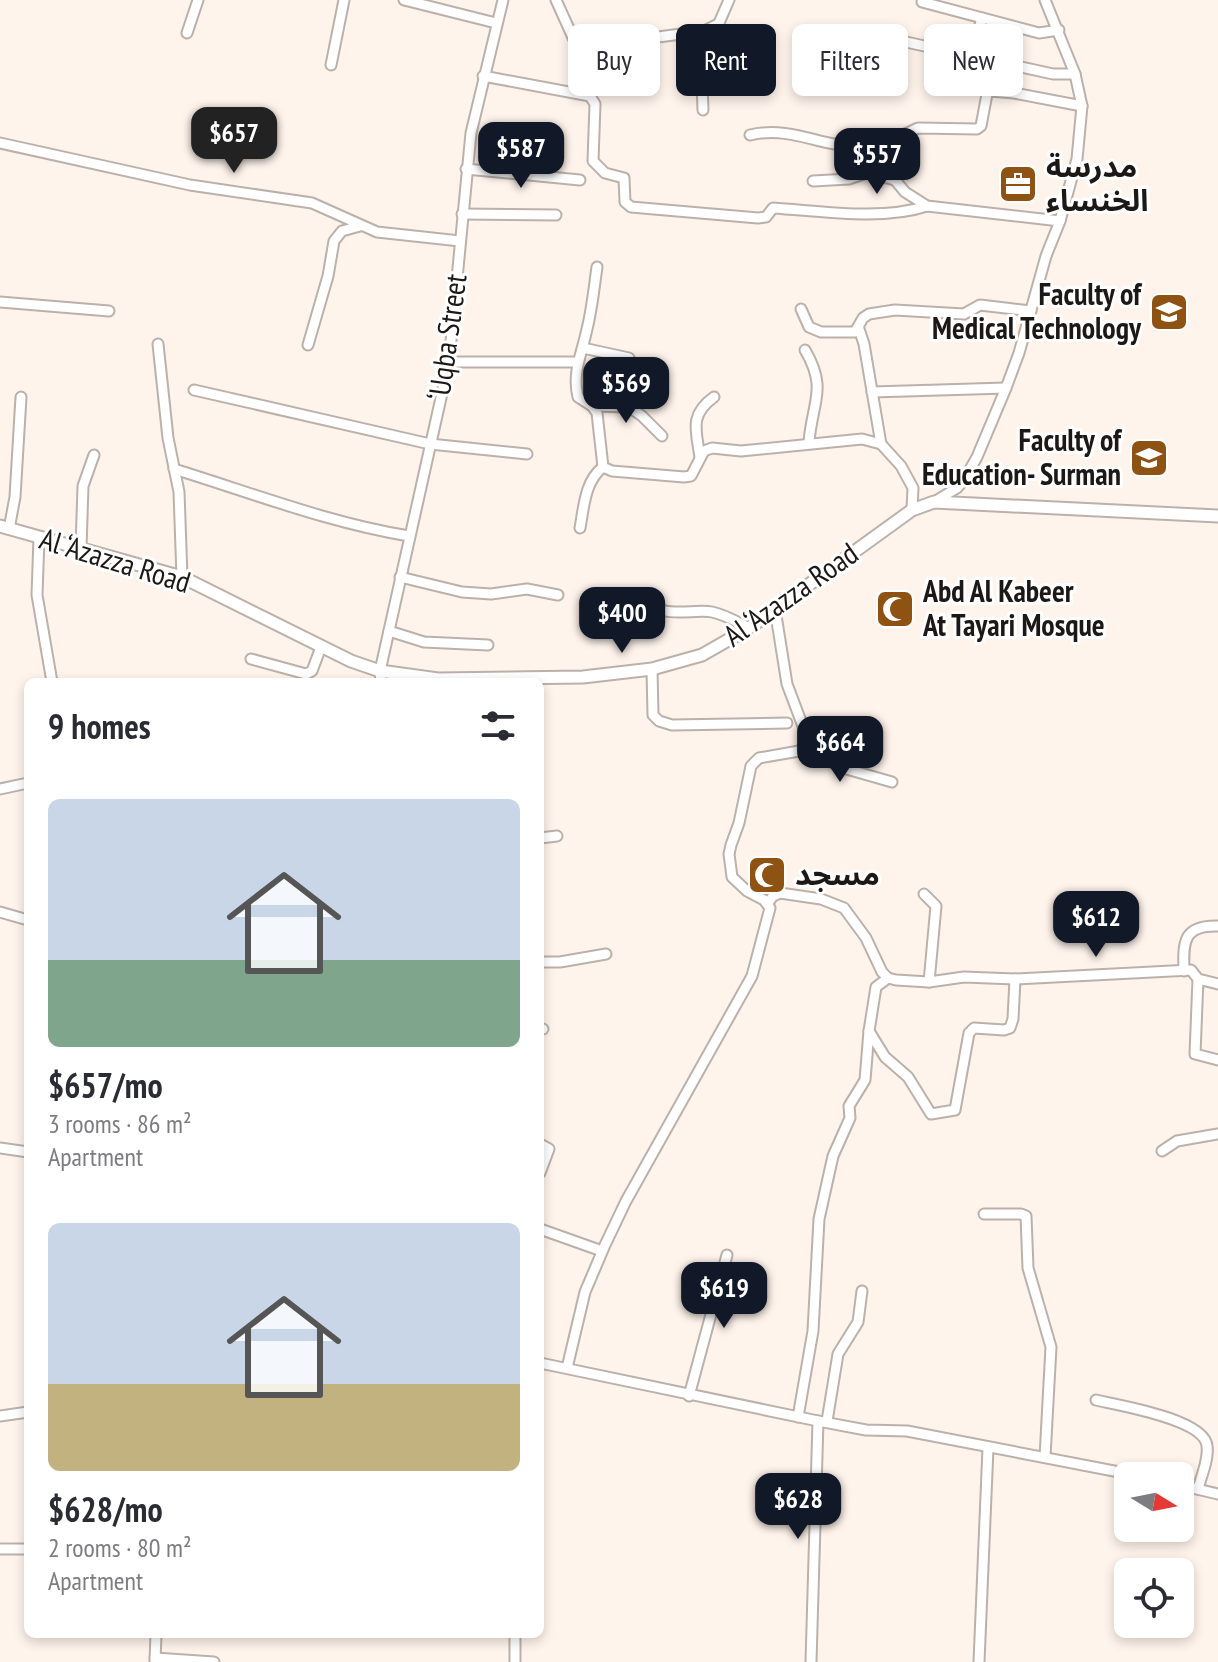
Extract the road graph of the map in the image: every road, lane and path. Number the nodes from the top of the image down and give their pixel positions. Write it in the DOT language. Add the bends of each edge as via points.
graph roads {
  1 [pos="198,0"];
  2 [pos="344,0"];
  3 [pos="404,0"];
  4 [pos="503,0"];
  5 [pos="556,0"];
  6 [pos="729,0"];
  7 [pos="1045,0"];
  8 [pos="922,2"];
  9 [pos="982,18"];
  10 [pos="496,23"];
  11 [pos="718,24"];
  12 [pos="980,24"];
  13 [pos="568,27"];
  14 [pos="1059,30"];
  15 [pos="187,33"];
  16 [pos="331,65"];
  17 [pos="1023,67"];
  18 [pos="1075,74"];
  19 [pos="483,76"];
  20 [pos="704,96"];
  21 [pos="1082,106"];
  22 [pos="703,110"];
  23 [pos="750,135"];
  24 [pos="0,143"];
  25 [pos="889,157"];
  26 [pos="466,169"];
  27 [pos="580,180"];
  28 [pos="895,180"];
  29 [pos="813,181"];
  30 [pos="927,206"];
  31 [pos="462,214"];
  32 [pos="556,215"];
  33 [pos="1060,221"];
  34 [pos="360,226"];
  35 [pos="460,241"];
  36 [pos="597,267"];
  37 [pos="0,302"];
  38 [pos="801,309"];
  39 [pos="109,311"];
  40 [pos="1031,311"];
  41 [pos="859,329"];
  42 [pos="158,344"];
  43 [pos="308,345"];
  44 [pos="583,348"];
  45 [pos="805,350"];
  46 [pos="629,358"];
  47 [pos="449,362"];
  48 [pos="577,362"];
  49 [pos="1006,388"];
  50 [pos="194,390"];
  51 [pos="872,392"];
  52 [pos="21,397"];
  53 [pos="714,397"];
  54 [pos="592,406"];
  55 [pos="662,436"];
  56 [pos="809,442"];
  57 [pos="430,444"];
  58 [pos="881,444"];
  59 [pos="527,454"];
  60 [pos="94,455"];
  61 [pos="700,458"];
  62 [pos="603,467"];
  63 [pos="174,469"];
  64 [pos="934,502"];
  65 [pos="912,510"];
  66 [pos="1218,516"];
  67 [pos="5,527"];
  68 [pos="580,528"];
  69 [pos="409,536"];
  70 [pos="39,538"];
  71 [pos="81,548"];
  72 [pos="182,577"];
  73 [pos="400,577"];
  74 [pos="558,595"];
  75 [pos="647,595"];
  76 [pos="775,609"];
  77 [pos="749,628"];
  78 [pos="389,631"];
  79 [pos="488,645"];
  80 [pos="321,647"];
  81 [pos="251,659"];
  82 [pos="652,669"];
  83 [pos="381,677"];
  84 [pos="51,678"];
  85 [pos="410,678"];
  86 [pos="510,678"];
  87 [pos="787,723"];
  88 [pos="799,751"];
  89 [pos="892,782"];
  90 [pos="24,784"];
  91 [pos="0,789"];
  92 [pos="557,836"];
  93 [pos="544,838"];
  94 [pos="924,894"];
  95 [pos="768,903"];
  96 [pos="0,912"];
  97 [pos="24,919"];
  98 [pos="1218,926"];
  99 [pos="606,954"];
  100 [pos="544,962"];
  101 [pos="1184,971"];
  102 [pos="888,978"];
  103 [pos="1015,979"];
  104 [pos="1198,979"];
  105 [pos="929,982"];
  106 [pos="1218,984"];
  107 [pos="869,1031"];
  108 [pos="1218,1060"];
  109 [pos="1218,1134"];
  110 [pos="0,1148"];
  111 [pos="24,1151"];
  112 [pos="1162,1151"];
  113 [pos="984,1214"];
  114 [pos="544,1230"];
  115 [pos="602,1251"];
  116 [pos="727,1255"];
  117 [pos="862,1291"];
  118 [pos="544,1364"];
  119 [pos="567,1368"];
  120 [pos="689,1396"];
  121 [pos="1096,1400"];
  122 [pos="24,1413"];
  123 [pos="0,1416"];
  124 [pos="798,1417"];
  125 [pos="823,1421"];
  126 [pos="988,1448"];
  127 [pos="1045,1457"];
  128 [pos="1114,1471"];
  129 [pos="1194,1488"];
  130 [pos="1198,1489"];
  131 [pos="1218,1494"];
  132 [pos="0,1549"];
  133 [pos="24,1549"];
  134 [pos="156,1638"];
  135 [pos="515,1638"];
  136 [pos="155,1660"];
  137 [pos="214,1662"];
  138 [pos="515,1662"];
  139 [pos="811,1662"];
  140 [pos="979,1662"];
  1 -- 15 [label="street"];
  2 -- 16 [label="street"];
  3 -- 10 [label="street"];
  4 -- 10 [label="street, ‘Uqba Street"];
  5 -- 13 [label="street"];
  6 -- 11 [label="street"];
  7 -- 14 [label="street"];
  8 -- 9 [label="street"];
  9 -- 12 [label="street"];
  9 -- 14 [label="street" via="1039,33"];
  10 -- 19 [label="street, ‘Uqba Street"];
  14 -- 18 [label="street"];
  17 -- 18 [label="street"];
  18 -- 21 [label="street"];
  19 -- 26 [label="street, ‘Uqba Street"];
  19 -- 30 [label="street" via="590,96 595,104 593,161 605,173 624,178 625,202 631,207 758,218 773,208 834,213 908,212"];
  20 -- 22 [label="street"];
  21 -- 25 [label="street" via="990,91 977,129 918,128 903,135"];
  21 -- 33 [label="street" via="1077,159"];
  23 -- 25 [label="street" via="805,135"];
  24 -- 34 [label="street" via="190,185 312,203"];
  25 -- 28 [label="street"];
  26 -- 27 [label="street"];
  26 -- 31 [label="street, ‘Uqba Street"];
  28 -- 29 [label="street" via="866,173"];
  28 -- 30 [label="street"];
  30 -- 33 [label="street"];
  31 -- 32 [label="street"];
  31 -- 35 [label="street, ‘Uqba Street"];
  33 -- 40 [label="street"];
  34 -- 35 [label="street"];
  34 -- 43 [label="street" via="342,231 334,241"];
  35 -- 47 [label="street, ‘Uqba Street"];
  36 -- 44 [label="street"];
  37 -- 39 [label="street"];
  38 -- 41 [label="street" via="809,327 821,332"];
  40 -- 41 [label="street" via="980,305 964,314 895,310 869,314"];
  40 -- 49 [label="street"];
  41 -- 51 [label="street"];
  42 -- 63 [label="street"];
  44 -- 46 [label="street"];
  44 -- 48 [label="street"];
  45 -- 56 [label="street" via="818,387"];
  47 -- 48 [label="street"];
  47 -- 57 [label="street, ‘Uqba Street"];
  48 -- 54 [label="street" via="578,397"];
  49 -- 51 [label="street"];
  49 -- 64 [label="street" via="964,480"];
  50 -- 57 [label="street"];
  51 -- 58 [label="street"];
  52 -- 67 [label="street" via="15,497"];
  53 -- 61 [label="street" via="696,417"];
  54 -- 55 [label="street" via="629,407"];
  54 -- 62 [label="street"];
  56 -- 58 [label="street" via="854,439"];
  56 -- 61 [label="street" via="741,451 712,448"];
  57 -- 59 [label="street"];
  57 -- 69 [label="street, ‘Uqba Street"];
  58 -- 65 [label="street" via="913,488"];
  60 -- 71 [label="street" via="83,486"];
  61 -- 62 [label="street" via="697,469 684,477"];
  62 -- 68 [label="street" via="588,488"];
  63 -- 69 [label="street" via="331,519"];
  63 -- 72 [label="street"];
  64 -- 65 [label="street, Al ‘Azazza Road"];
  64 -- 66 [label="street, Al ‘Azazza Road"];
  65 -- 76 [label="street, Al ‘Azazza Road"];
  67 -- 70 [label="street, Al ‘Azazza Road"];
  69 -- 73 [label="street, ‘Uqba Street"];
  70 -- 71 [label="street, Al ‘Azazza Road"];
  70 -- 84 [label="street" via="37,595"];
  71 -- 72 [label="street, Al ‘Azazza Road"];
  72 -- 80 [label="street, Al ‘Azazza Road"];
  73 -- 74 [label="street" via="462,592 527,589"];
  73 -- 78 [label="street, ‘Uqba Street"];
  75 -- 77 [label="street" via="657,609 708,611"];
  76 -- 77 [label="street, Al ‘Azazza Road"];
  76 -- 88 [label="street" via="787,684 806,730 806,745"];
  77 -- 82 [label="street, Al ‘Azazza Road" via="702,655"];
  78 -- 79 [label="street" via="424,642"];
  78 -- 83 [label="street, ‘Uqba Street"];
  80 -- 81 [label="street" via="306,674"];
  80 -- 83 [label="street, Al ‘Azazza Road"];
  82 -- 86 [label="street, Al ‘Azazza Road"];
  82 -- 87 [label="street" via="653,715 659,721"];
  83 -- 85 [label="street, Al ‘Azazza Road"];
  88 -- 89 [label="street"];
  88 -- 95 [label="street" via="759,758 751,766 729,854 732,877"];
  90 -- 91 [label="street"];
  92 -- 93 [label="street"];
  94 -- 105 [label="street" via="936,906"];
  95 -- 102 [label="street" via="780,893 844,908"];
  95 -- 115 [label="street" via="752,976"];
  96 -- 97 [label="street"];
  98 -- 101 [label="street" via="1187,935"];
  99 -- 100 [label="street"];
  101 -- 103 [label="street"];
  101 -- 104 [label="street" via="1191,970"];
  102 -- 105 [label="street"];
  102 -- 107 [label="street" via="876,987"];
  103 -- 105 [label="street"];
  103 -- 107 [label="street" via="1010,1028 974,1028 969,1033 955,1110 931,1114"];
  104 -- 106 [label="street"];
  104 -- 108 [label="street" via="1195,1054"];
  107 -- 124 [label="street" via="865,1080 849,1106 850,1118 833,1156 819,1219 813,1331"];
  109 -- 112 [label="street" via="1177,1141"];
  110 -- 111 [label="street"];
  113 -- 127 [label="street" via="1026,1216 1028,1268 1051,1347"];
  114 -- 115 [label="street"];
  115 -- 119 [label="street" via="585,1292"];
  116 -- 120 [label="street"];
  117 -- 125 [label="street" via="858,1322 838,1354"];
  118 -- 119 [label="street"];
  119 -- 120 [label="street"];
  120 -- 124 [label="street"];
  121 -- 130 [label="street" via="1170,1417 1203,1438 1208,1447"];
  122 -- 123 [label="street"];
  124 -- 125 [label="street"];
  125 -- 126 [label="street"];
  125 -- 139 [label="street"];
  126 -- 127 [label="street"];
  126 -- 140 [label="street"];
  127 -- 128 [label="street"];
  129 -- 130 [label="street"];
  130 -- 131 [label="street"];
  132 -- 133 [label="street"];
  134 -- 136 [label="street"];
  135 -- 138 [label="street"];
  136 -- 137 [label="street"];
}
